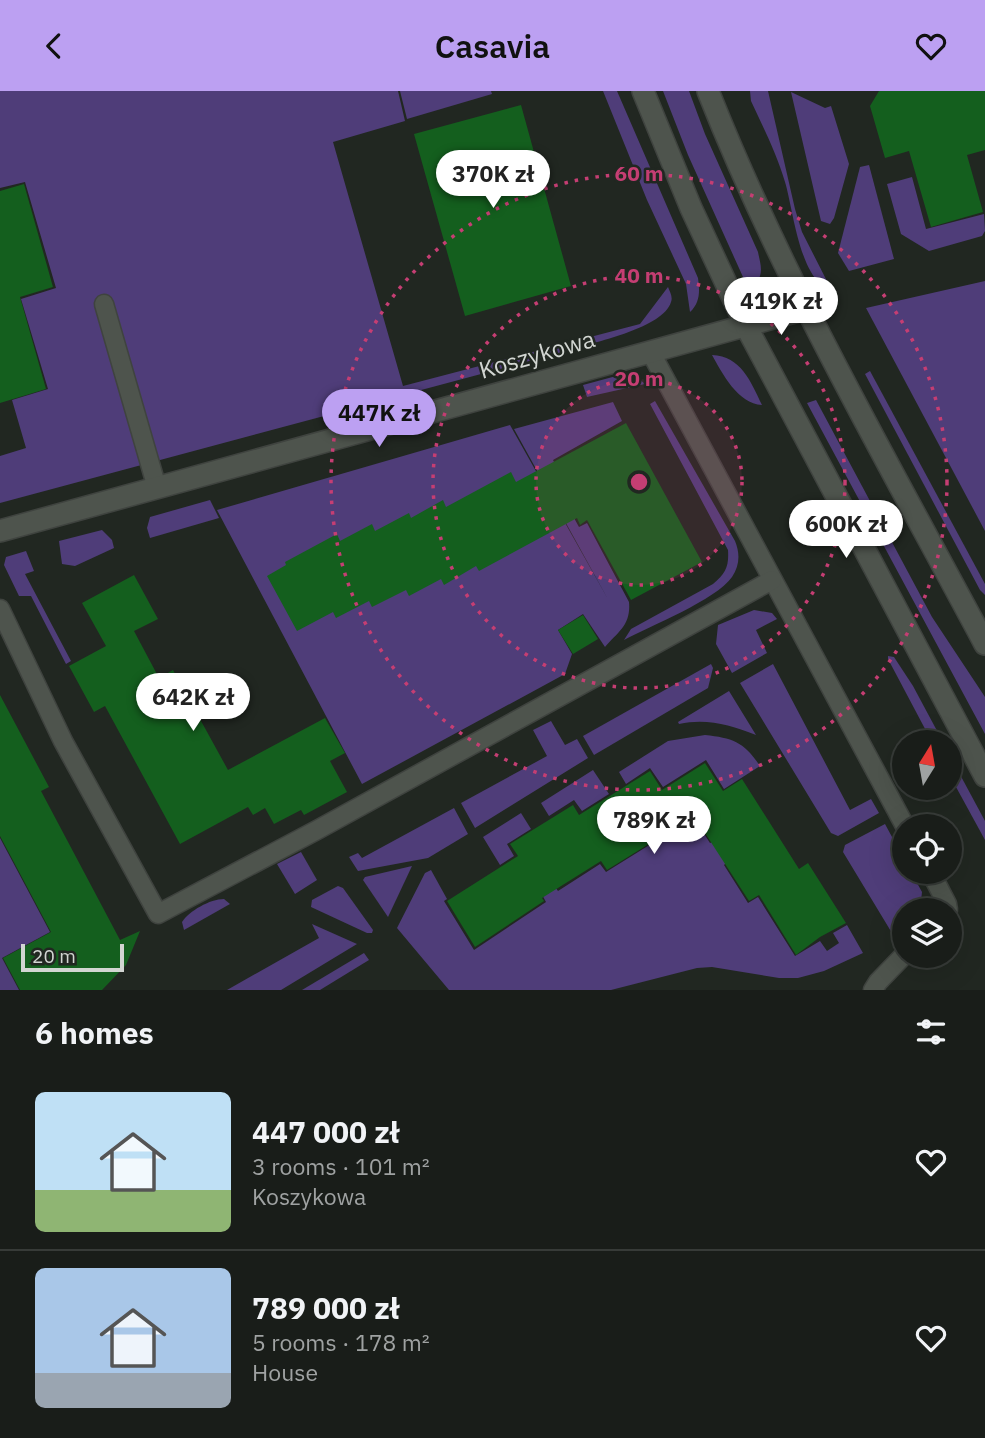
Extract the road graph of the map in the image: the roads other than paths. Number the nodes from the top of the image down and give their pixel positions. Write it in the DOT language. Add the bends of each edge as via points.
graph roads {
  1 [pos="643,91"];
  2 [pos="708,91"];
  3 [pos="104,304"];
  4 [pos="806,309"];
  5 [pos="745,324"];
  6 [pos="650,351"];
  7 [pos="157,488"];
  8 [pos="0,531"];
  9 [pos="772,580"];
  10 [pos="0,609"];
  11 [pos="985,644"];
  12 [pos="985,776"];
  13 [pos="899,814"];
  14 [pos="892,967"];
  15 [pos="873,990"];
  1 -- 5 [label="street"];
  2 -- 4 [label="street" via="737,166"];
  3 -- 7 [label="lane"];
  4 -- 5 [label="street, Koszykowa"];
  4 -- 11 [label="street"];
  5 -- 6 [label="street, Koszykowa"];
  5 -- 12 [label="street"];
  6 -- 7 [label="street, Koszykowa"];
  6 -- 9 [label="lane"];
  7 -- 8 [label="street, Koszykowa"];
  9 -- 10 [label="lane" via="158,914 63,741"];
  9 -- 13 [label="lane"];
  14 -- 15 [label="lane"];
}
